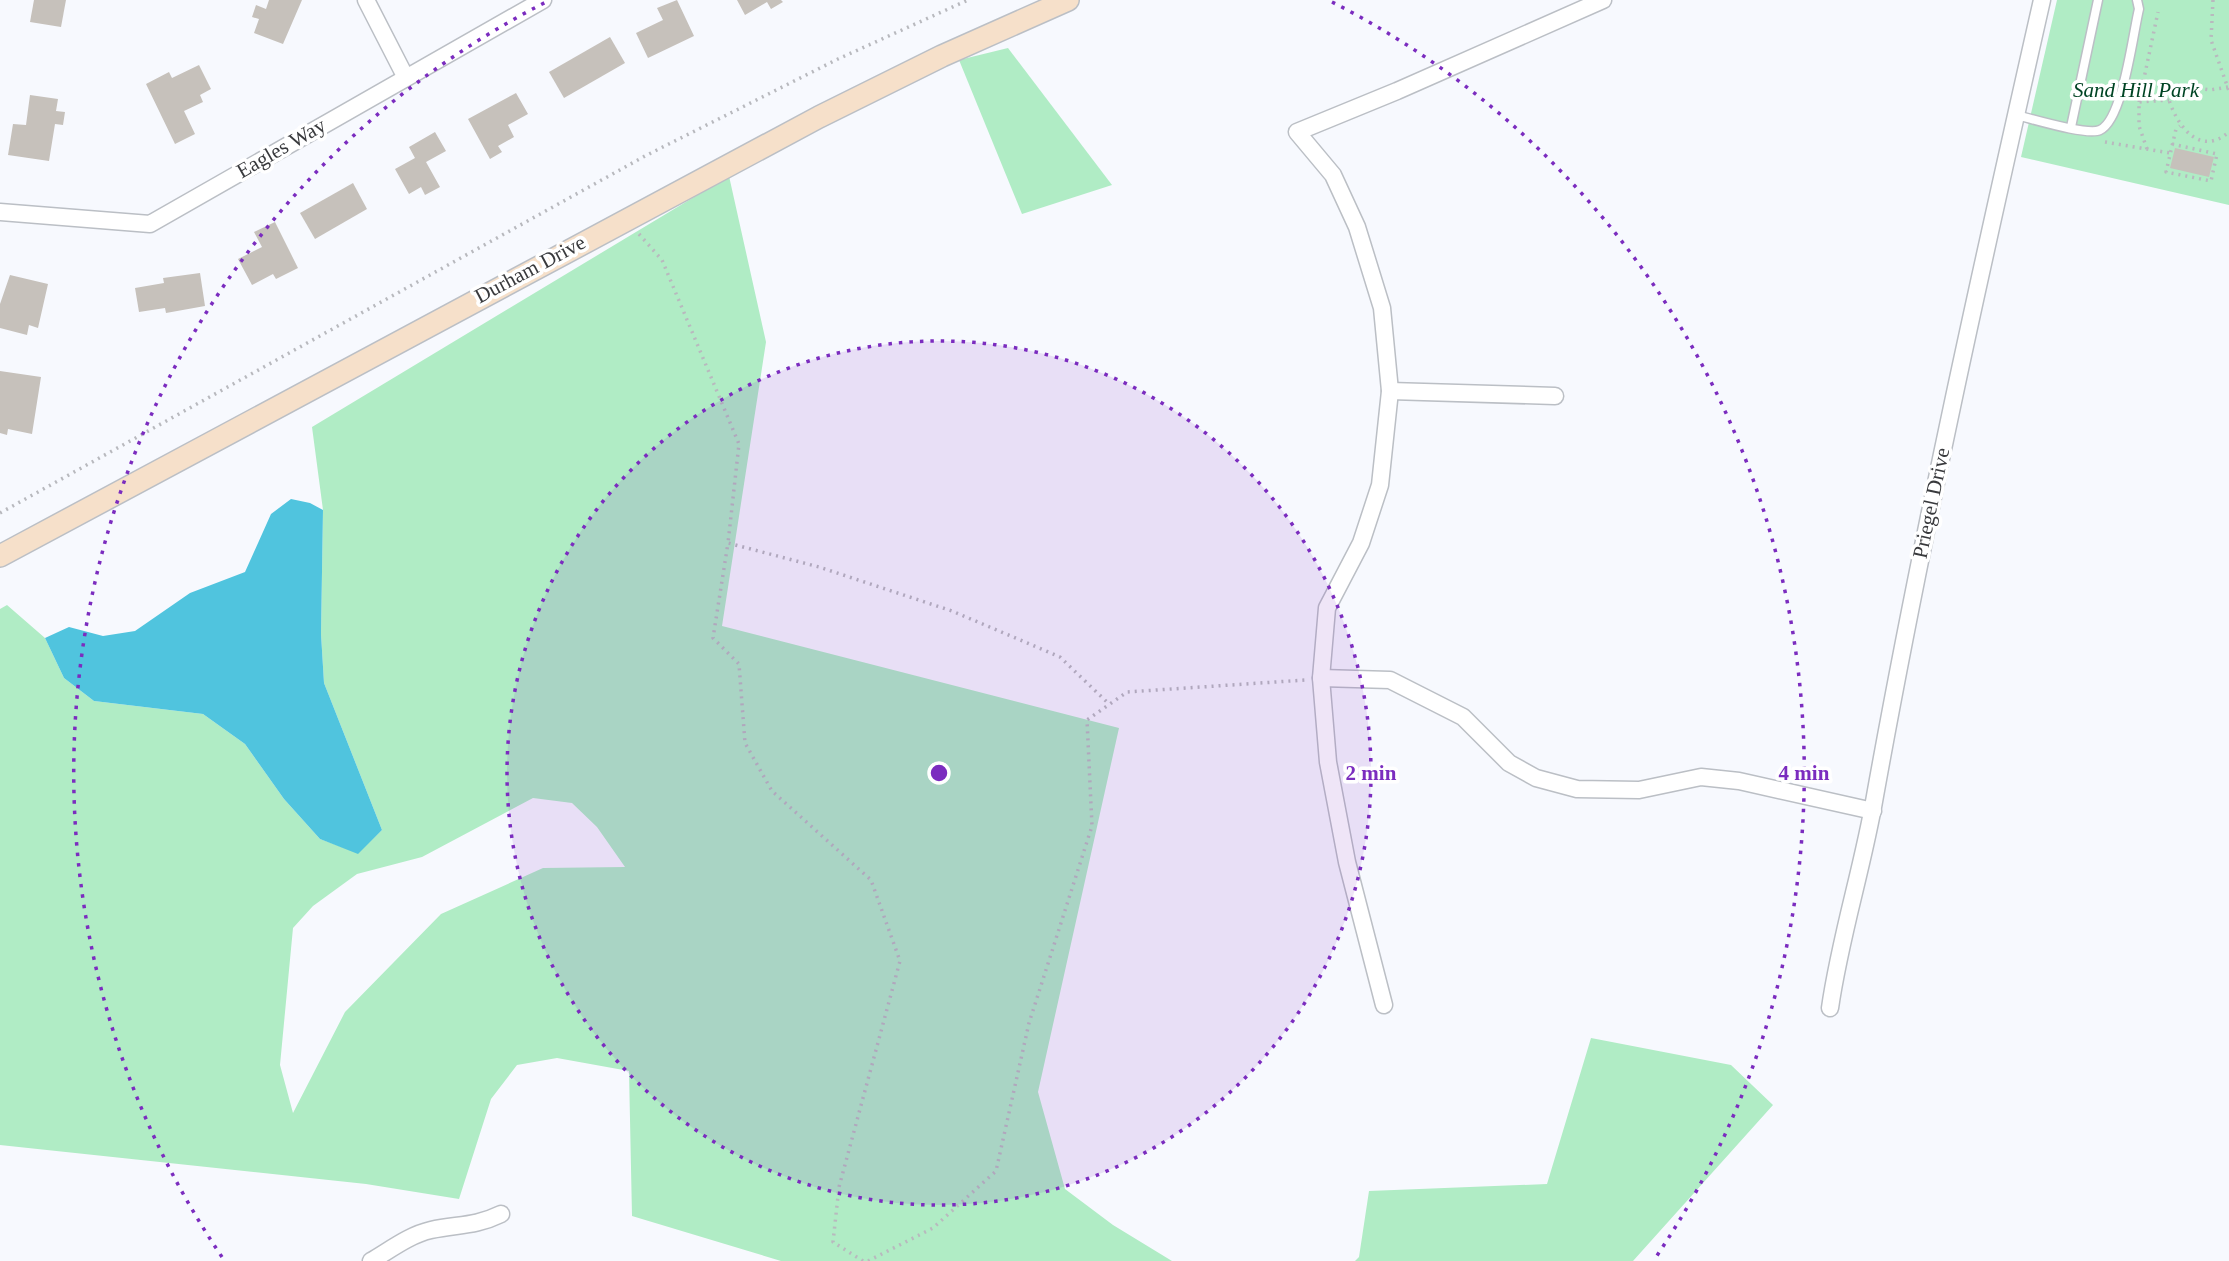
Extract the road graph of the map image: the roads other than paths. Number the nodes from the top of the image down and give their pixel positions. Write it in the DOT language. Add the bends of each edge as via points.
graph roads {
  1 [pos="366,0"];
  2 [pos="543,0"];
  3 [pos="1068,0"];
  4 [pos="1603,0"];
  5 [pos="2042,0"];
  6 [pos="2098,0"];
  7 [pos="2137,0"];
  8 [pos="405,76"];
  9 [pos="2016,115"];
  10 [pos="2071,127"];
  11 [pos="0,212"];
  12 [pos="1390,391"];
  13 [pos="1555,396"];
  14 [pos="0,555"];
  15 [pos="1321,678"];
  16 [pos="1873,811"];
  17 [pos="1384,1004"];
  18 [pos="1830,1008"];
  19 [pos="501,1214"];
  20 [pos="371,1261"];
  1 -- 8 [label="street"];
  2 -- 8 [label="street, Eagles Way"];
  3 -- 14 [label="street, Durham Drive" via="930,62 632,215"];
  4 -- 12 [label="street" via="1297,132 1333,175 1357,227 1381,308"];
  5 -- 9 [label="street, Priegel Drive"];
  6 -- 10 [label="lane"];
  7 -- 10 [label="lane" via="2139,9 2113,117 2101,130"];
  8 -- 11 [label="street, Eagles Way" via="150,224"];
  9 -- 10 [label="lane"];
  9 -- 16 [label="street, Priegel Drive" via="1925,530"];
  12 -- 13 [label="street"];
  12 -- 15 [label="street" via="1380,485 1360,543 1327,608"];
  15 -- 16 [label="street" via="1391,680 1463,717 1509,763 1536,778 1577,789 1639,790 1701,777"];
  15 -- 17 [label="street" via="1328,762 1347,862"];
  16 -- 18 [label="street, Priegel Drive"];
  19 -- 20 [label="street" via="479,1225 413,1236"];
}
